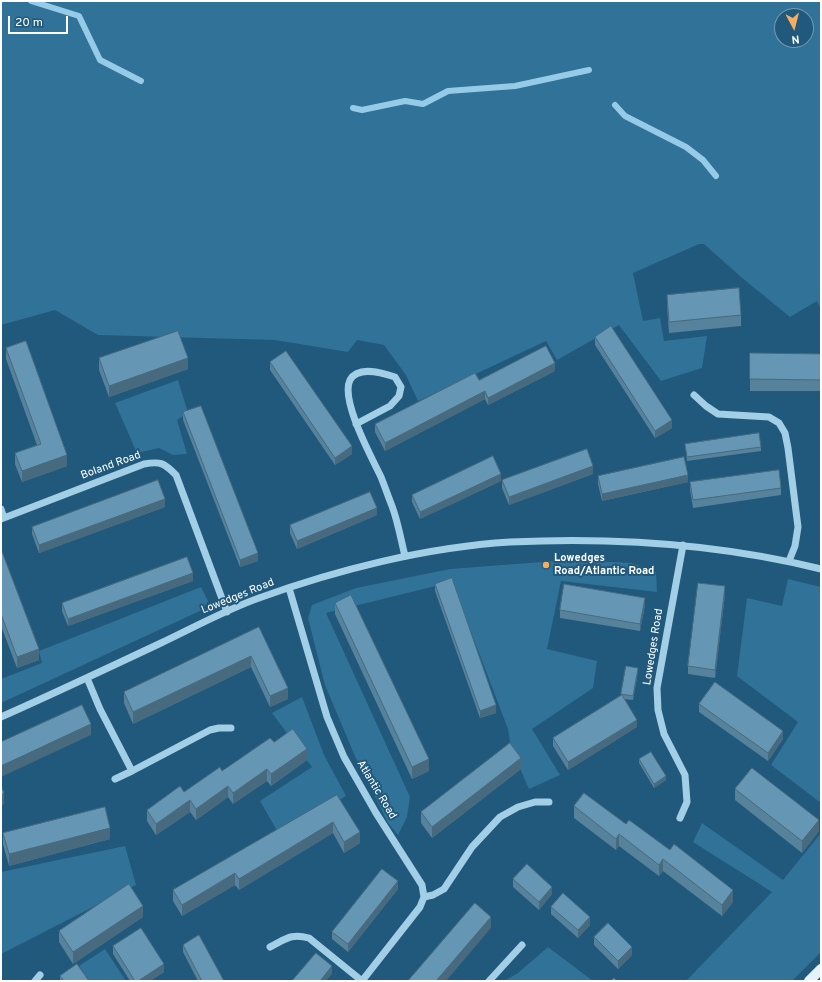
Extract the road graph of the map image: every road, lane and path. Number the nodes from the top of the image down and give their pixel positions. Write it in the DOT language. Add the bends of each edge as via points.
graph roads {
  1 [pos="694,395"];
  2 [pos="356,424"];
  3 [pos="1,509"];
  4 [pos="2,519"];
  5 [pos="683,545"];
  6 [pos="405,556"];
  7 [pos="789,561"];
  8 [pos="821,569"];
  9 [pos="289,588"];
  10 [pos="227,612"];
  11 [pos="88,678"];
  12 [pos="1,717"];
  13 [pos="231,728"];
  14 [pos="132,771"];
  15 [pos="115,779"];
  16 [pos="549,802"];
  17 [pos="680,818"];
  18 [pos="424,897"];
  19 [pos="522,945"];
  20 [pos="270,946"];
  21 [pos="821,969"];
  22 [pos="40,975"];
  23 [pos="35,981"];
  24 [pos="362,981"];
  25 [pos="489,981"];
  26 [pos="809,981"];
  1 -- 7 [label="street" via="718,414 770,417 779,423 785,433 798,527"];
  2 -- 2 [label="street" via="390,406 399,396 401,387 395,377 375,371 357,373 351,379 348,388"];
  2 -- 6 [label="street" via="393,508"];
  3 -- 4 [label="street, Boland Road"];
  4 -- 10 [label="street, Boland Road" via="144,464 156,462 167,466 176,475"];
  5 -- 6 [label="street, Lowedges Road" via="595,541 508,542"];
  5 -- 7 [label="street, Lowedges Road"];
  5 -- 17 [label="street, Lowedges Road" via="657,688 658,710 664,734 685,775 687,802"];
  6 -- 9 [label="street, Lowedges Road"];
  7 -- 8 [label="street, Lowedges Road"];
  9 -- 10 [label="street, Lowedges Road" via="257,598"];
  9 -- 18 [label="street, Atlantic Road" via="327,717 344,757 422,885"];
  10 -- 11 [label="street, Lowedges Road"];
  11 -- 12 [label="street, Lowedges Road"];
  11 -- 14 [label="street" via="100,709"];
  13 -- 14 [label="street" via="210,730"];
  14 -- 15 [label="street"];
  16 -- 18 [label="street" via="535,802 500,817 472,847 444,889"];
  18 -- 24 [label="street" via="420,907"];
  19 -- 25 [label="street"];
  20 -- 24 [label="street" via="298,935 308,938"];
  21 -- 26 [label="main road"];
  22 -- 23 [label="street"];
}
